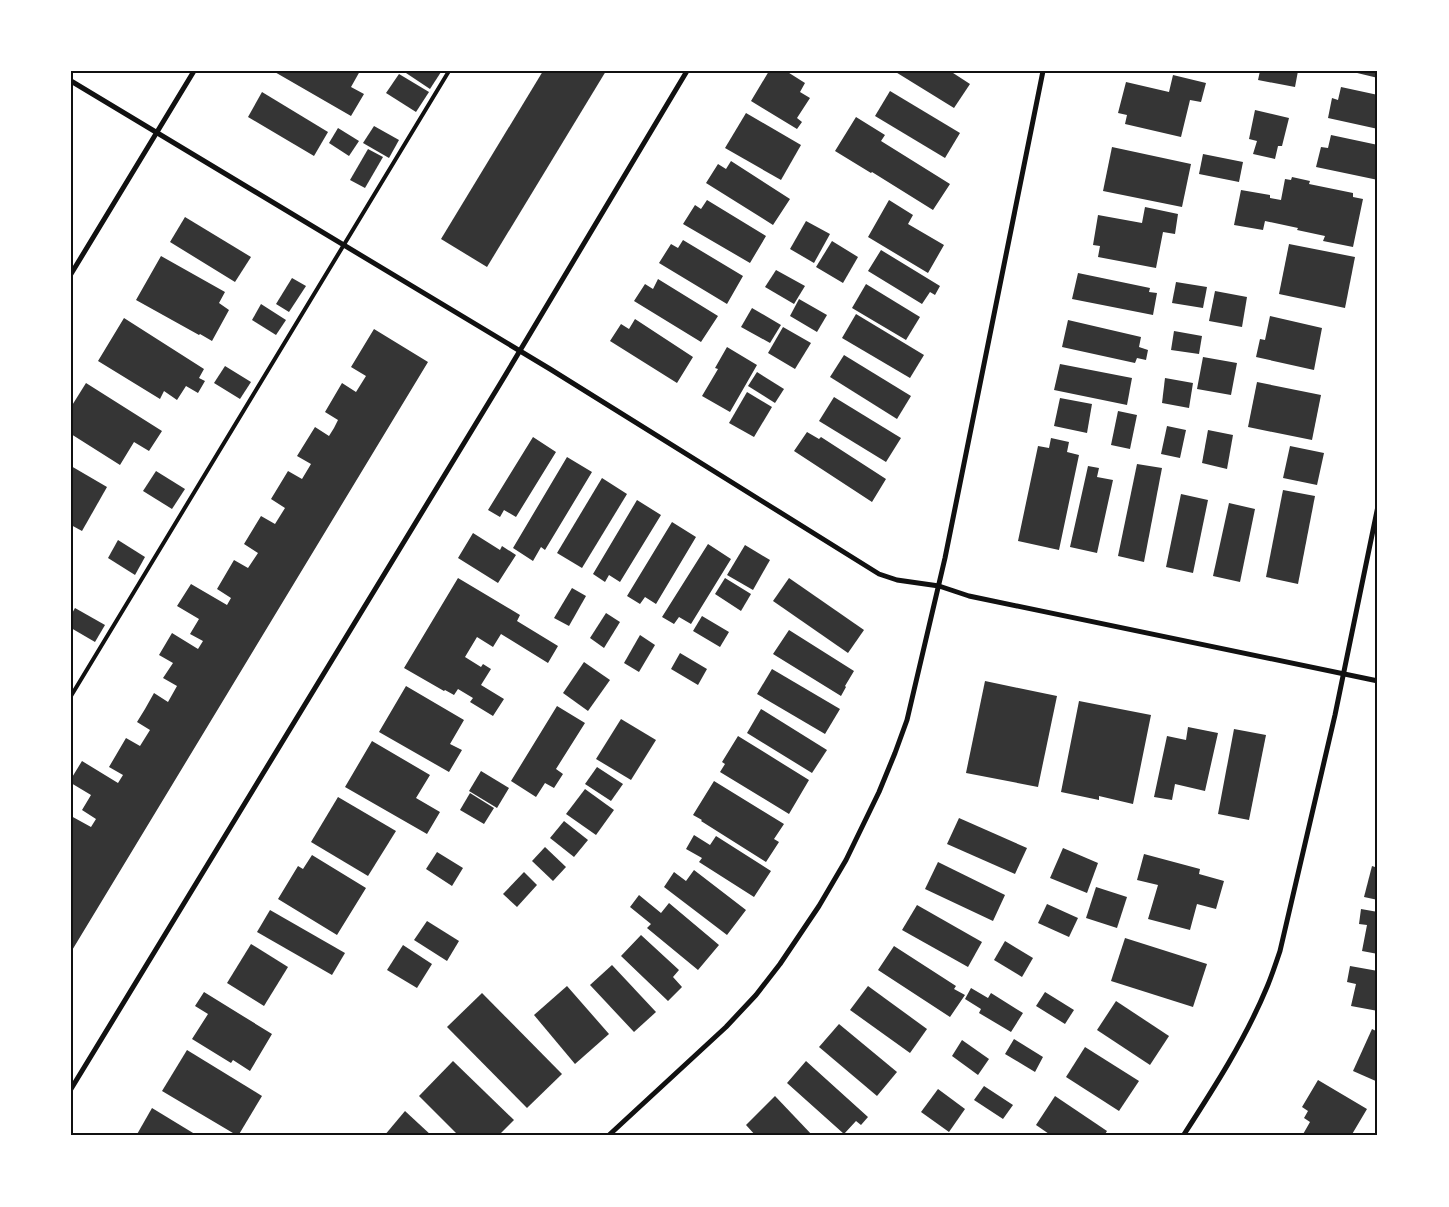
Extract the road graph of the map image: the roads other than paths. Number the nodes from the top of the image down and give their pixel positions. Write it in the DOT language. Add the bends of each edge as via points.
graph roads {
  1 [pos="194,71"];
  2 [pos="449,71"];
  3 [pos="687,71"];
  4 [pos="1043,71"];
  5 [pos="71,81"];
  6 [pos="157,132"];
  7 [pos="343,245"];
  8 [pos="71,274"];
  9 [pos="519,351"];
  10 [pos="1378,506"];
  11 [pos="939,586"];
  12 [pos="1343,674"];
  13 [pos="1378,681"];
  14 [pos="71,696"];
  15 [pos="71,1089"];
  16 [pos="608,1136"];
  17 [pos="1183,1136"];
  1 -- 6 [label="street"];
  2 -- 7 [label="lane"];
  3 -- 9 [label="street"];
  4 -- 11 [label="street"];
  5 -- 6 [label="street"];
  6 -- 7 [label="street"];
  6 -- 8 [label="street"];
  7 -- 9 [label="street"];
  7 -- 14 [label="lane"];
  9 -- 11 [label="street" via="879,574"];
  9 -- 15 [label="street"];
  10 -- 12 [label="street"];
  11 -- 12 [label="street" via="969,596"];
  11 -- 16 [label="street" via="907,720 895,753 846,860 819,906 756,995"];
  12 -- 13 [label="street"];
  12 -- 17 [label="street" via="1290,912 1271,977 1237,1050"];
}
